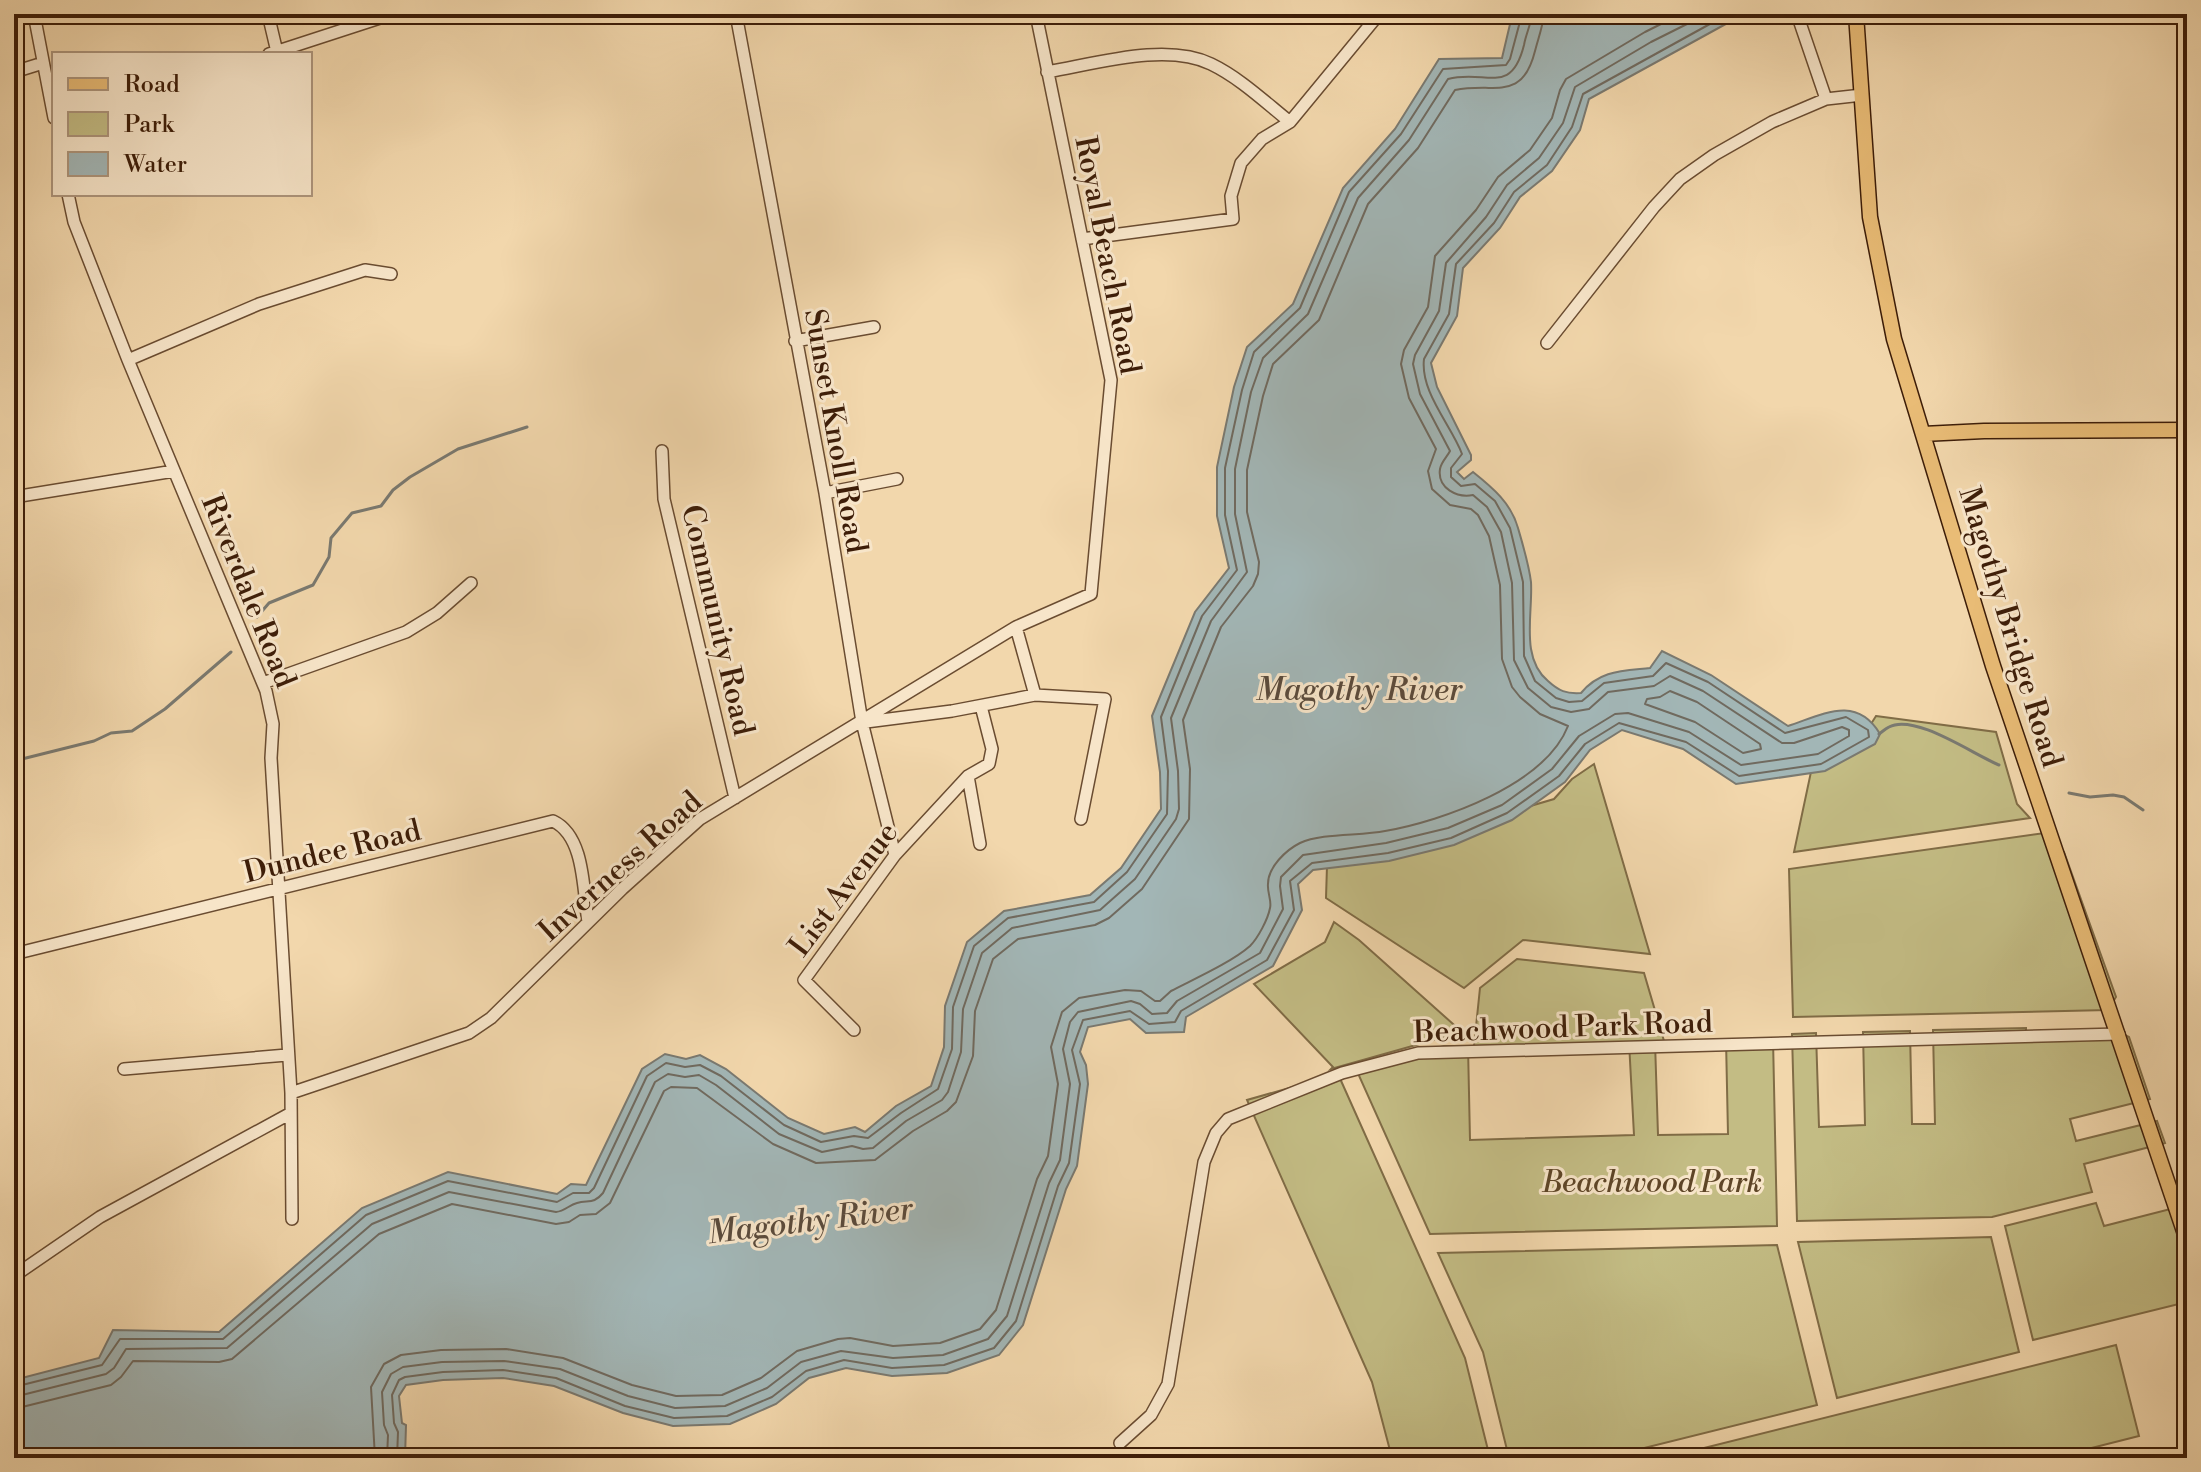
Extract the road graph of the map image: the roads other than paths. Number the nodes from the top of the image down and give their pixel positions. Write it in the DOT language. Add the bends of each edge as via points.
graph roads {
  1 [pos="34,14"];
  2 [pos="268,14"];
  3 [pos="392,14"];
  4 [pos="736,14"];
  5 [pos="1036,14"];
  6 [pos="1379,14"];
  7 [pos="1797,14"];
  8 [pos="1856,14"];
  9 [pos="273,52"];
  10 [pos="276,52"];
  11 [pos="43,63"];
  12 [pos="14,72"];
  13 [pos="1047,72"];
  14 [pos="1862,95"];
  15 [pos="1826,99"];
  16 [pos="52,108"];
  17 [pos="1290,122"];
  18 [pos="68,196"];
  19 [pos="1082,239"];
  20 [pos="391,274"];
  21 [pos="874,327"];
  22 [pos="795,341"];
  23 [pos="1547,343"];
  24 [pos="128,360"];
  25 [pos="2187,430"];
  26 [pos="1923,434"];
  27 [pos="662,451"];
  28 [pos="174,471"];
  29 [pos="897,479"];
  30 [pos="825,493"];
  31 [pos="14,497"];
  32 [pos="471,583"];
  33 [pos="1016,627"];
  34 [pos="263,683"];
  35 [pos="1035,695"];
  36 [pos="981,706"];
  37 [pos="862,722"];
  38 [pos="968,776"];
  39 [pos="735,798"];
  40 [pos="1081,819"];
  41 [pos="980,844"];
  42 [pos="895,855"];
  43 [pos="278,890"];
  44 [pos="588,922"];
  45 [pos="14,954"];
  46 [pos="854,1030"];
  47 [pos="2119,1034"];
  48 [pos="287,1055"];
  49 [pos="124,1069"];
  50 [pos="291,1093"];
  51 [pos="291,1113"];
  52 [pos="292,1219"];
  53 [pos="2187,1240"];
  54 [pos="14,1276"];
  55 [pos="1120,1443"];
  1 -- 11 [label="street"];
  2 -- 9 [label="street"];
  3 -- 10 [label="street"];
  4 -- 22 [label="street, Sunset Knoll Road"];
  5 -- 13 [label="street, Royal Beach Road"];
  6 -- 17 [label="street"];
  7 -- 15 [label="street"];
  8 -- 14 [label="main road, Magothy Bridge Road"];
  11 -- 12 [label="street"];
  11 -- 16 [label="street"];
  13 -- 17 [label="street" via="1165,53 1209,63"];
  13 -- 19 [label="street, Royal Beach Road"];
  14 -- 15 [label="street"];
  14 -- 26 [label="main road, Magothy Bridge Road" via="1870,217 1894,339"];
  15 -- 23 [label="street" via="1761,129 1680,179"];
  17 -- 19 [label="street" via="1262,139 1241,163 1231,196 1233,219"];
  18 -- 24 [label="street, Riverdale Road"];
  19 -- 33 [label="street, Royal Beach Road" via="1111,380 1091,594"];
  20 -- 24 [label="street" via="365,270 311,287"];
  21 -- 22 [label="street"];
  22 -- 30 [label="street, Sunset Knoll Road"];
  24 -- 28 [label="street, Riverdale Road"];
  25 -- 26 [label="main road"];
  26 -- 47 [label="main road, Magothy Bridge Road" via="1998,681"];
  27 -- 39 [label="street, Community Road" via="664,499"];
  28 -- 31 [label="street"];
  28 -- 34 [label="street, Riverdale Road"];
  29 -- 30 [label="street"];
  30 -- 37 [label="street, Sunset Knoll Road"];
  32 -- 34 [label="street" via="406,632"];
  33 -- 35 [label="street"];
  33 -- 37 [label="street, Inverness Road"];
  34 -- 43 [label="street, Riverdale Road" via="273,724"];
  35 -- 36 [label="street"];
  35 -- 40 [label="street" via="1105,699"];
  36 -- 37 [label="street"];
  36 -- 38 [label="street, List Avenue" via="992,758"];
  37 -- 39 [label="street, Inverness Road"];
  37 -- 42 [label="street, Sunset Knoll Road"];
  38 -- 41 [label="street"];
  38 -- 42 [label="street, List Avenue"];
  39 -- 44 [label="street, Inverness Road" via="700,819"];
  42 -- 46 [label="street, List Avenue" via="804,980"];
  43 -- 44 [label="street, Dundee Road" via="553,821 572,836"];
  43 -- 45 [label="street, Dundee Road"];
  43 -- 48 [label="street, Riverdale Road"];
  44 -- 50 [label="street, Inverness Road" via="509,1004 469,1033"];
  47 -- 53 [label="main road, Magothy Bridge Road"];
  47 -- 55 [label="street, Beachwood Park Road" via="1418,1053 1277,1097 1228,1119 1216,1133 1204,1162 1168,1384 1151,1415"];
  48 -- 49 [label="street"];
  48 -- 50 [label="street, Riverdale Road"];
  50 -- 51 [label="street, Riverdale Road"];
  51 -- 52 [label="street, Riverdale Road"];
  51 -- 54 [label="street" via="100,1217"];
}
